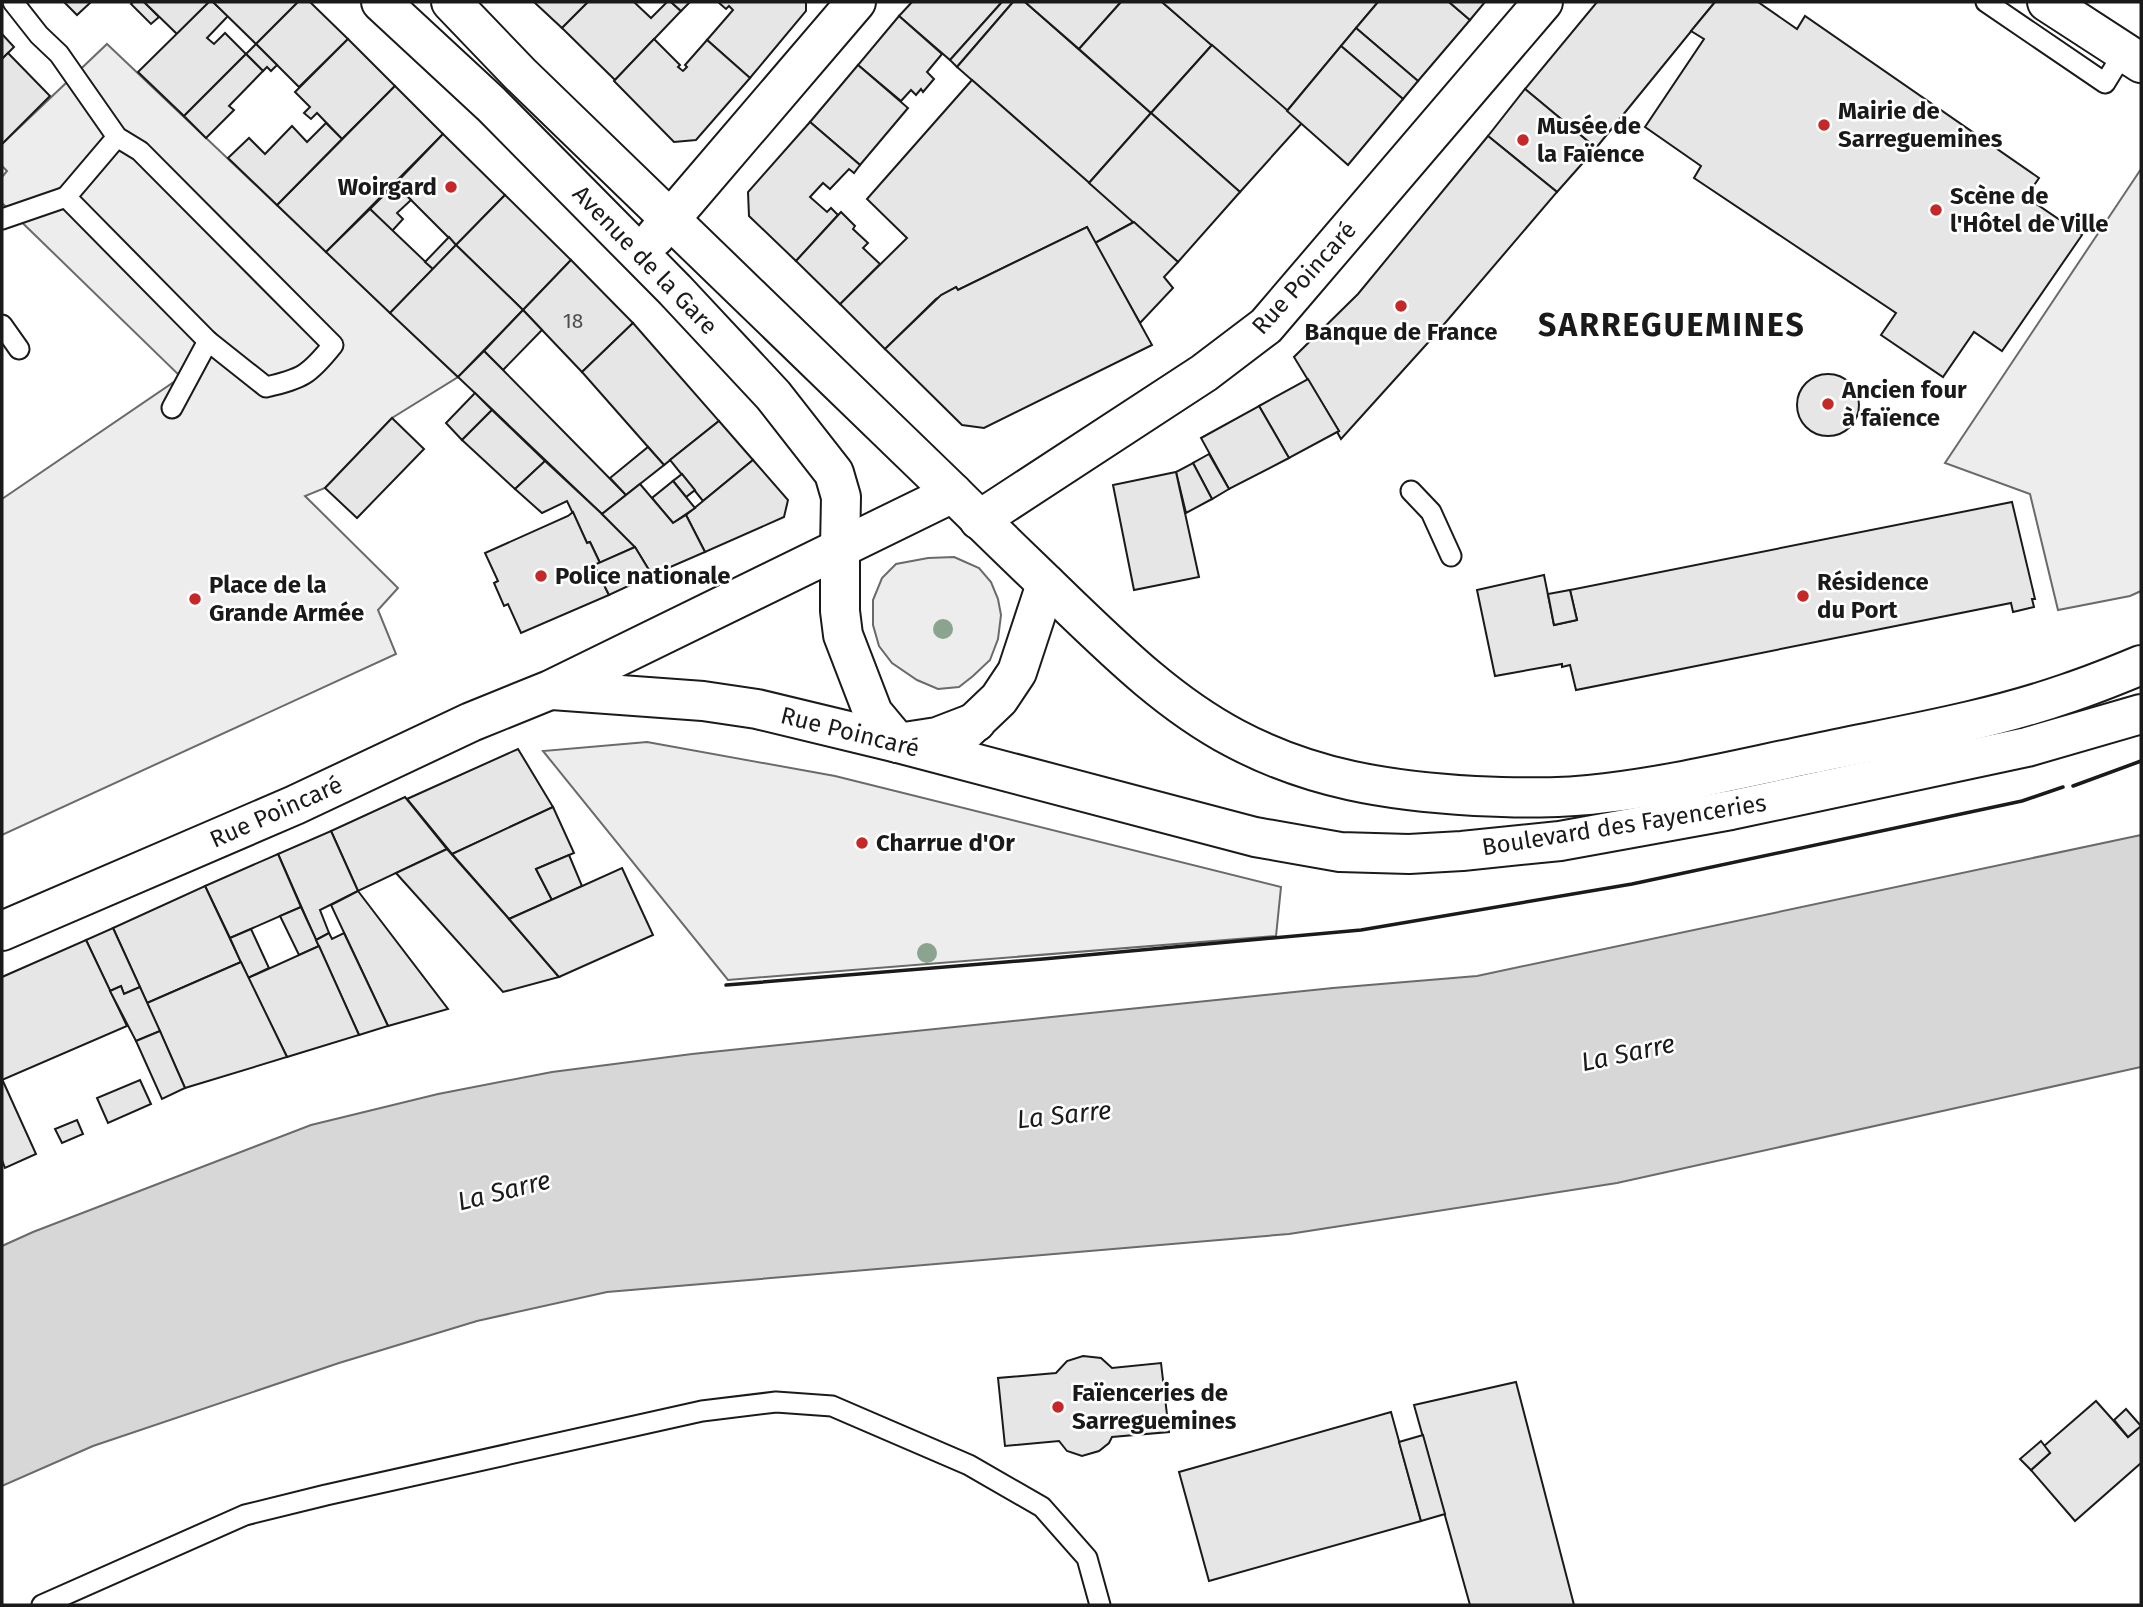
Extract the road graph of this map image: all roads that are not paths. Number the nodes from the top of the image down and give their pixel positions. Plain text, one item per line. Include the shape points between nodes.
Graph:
1 (13, 2) edge
2 (451, 2) edge
3 (856, 2) edge
4 (1543, 2) edge
5 (1986, 2) edge
6 (2047, 2) edge
7 (385, 3) edge
8 (2133, 58) edge
9 (117, 137) junction
10 (66, 197) junction
11 (2, 219) edge
12 (671, 219) junction
13 (640, 255) junction
14 (2, 325) edge
15 (208, 341) junction
16 (19, 349) dead end
17 (173, 408) dead end
18 (1411, 491) dead end
19 (953, 493) junction
20 (979, 520) junction
21 (841, 548) junction
22 (1451, 556) dead end
23 (1046, 584) junction
24 (2141, 665) edge
25 (855, 671) junction
26 (550, 690) junction
27 (2141, 714) edge
28 (976, 722) junction
29 (845, 730) junction
30 (898, 743) junction
31 (941, 754) junction
32 (2, 931) edge
33 (42, 1605) edge
34 (1100, 1605) edge

1 - 9 lane via 59,54
2 - 12 main road, Avenue de la Gare
3 - 12 main road
4 - 20 main road, Rue Poincaré via 1266,326 1204,373
5 - 8 lane via 2105,83
6 - 8 main road
7 - 13 main road, Avenue de la Gare
9 - 10 lane
9 - 15 lane via 140,151 333,345 317,365 295,381 266,387
10 - 11 lane
10 - 15 lane
12 - 13 main road
12 - 19 main road, Avenue de la Gare
13 - 21 main road, Avenue de la Gare via 774,395 834,473 841,497
14 - 16 lane
15 - 17 lane
18 - 22 lane via 1431,512
19 - 20 main road
19 - 21 main road
20 - 23 main road
21 - 25 main road via 840,611
21 - 26 main road, Rue Poincaré
23 - 24 main road, Boulevard des Fayenceries via 1151,681 1235,738 1311,771 1370,786 1431,794 1547,798 1689,779 1968,721 2066,694
23 - 28 main road via 1017,672
25 - 29 main road
25 - 30 main road via 873,713
26 - 29 main road, Rue Poincaré via 703,701
26 - 32 main road, Rue Poincaré
27 - 31 main road, Boulevard des Fayenceries via 2027,747 1731,810 1560,841 1409,854 1340,852 1255,837
28 - 30 main road via 937,737
28 - 31 main road
29 - 30 main road, Rue Poincaré
30 - 31 main road, Rue Poincaré
33 - 34 lane via 246,1515 702,1411 776,1402 832,1406 969,1465 1042,1507 1087,1558

